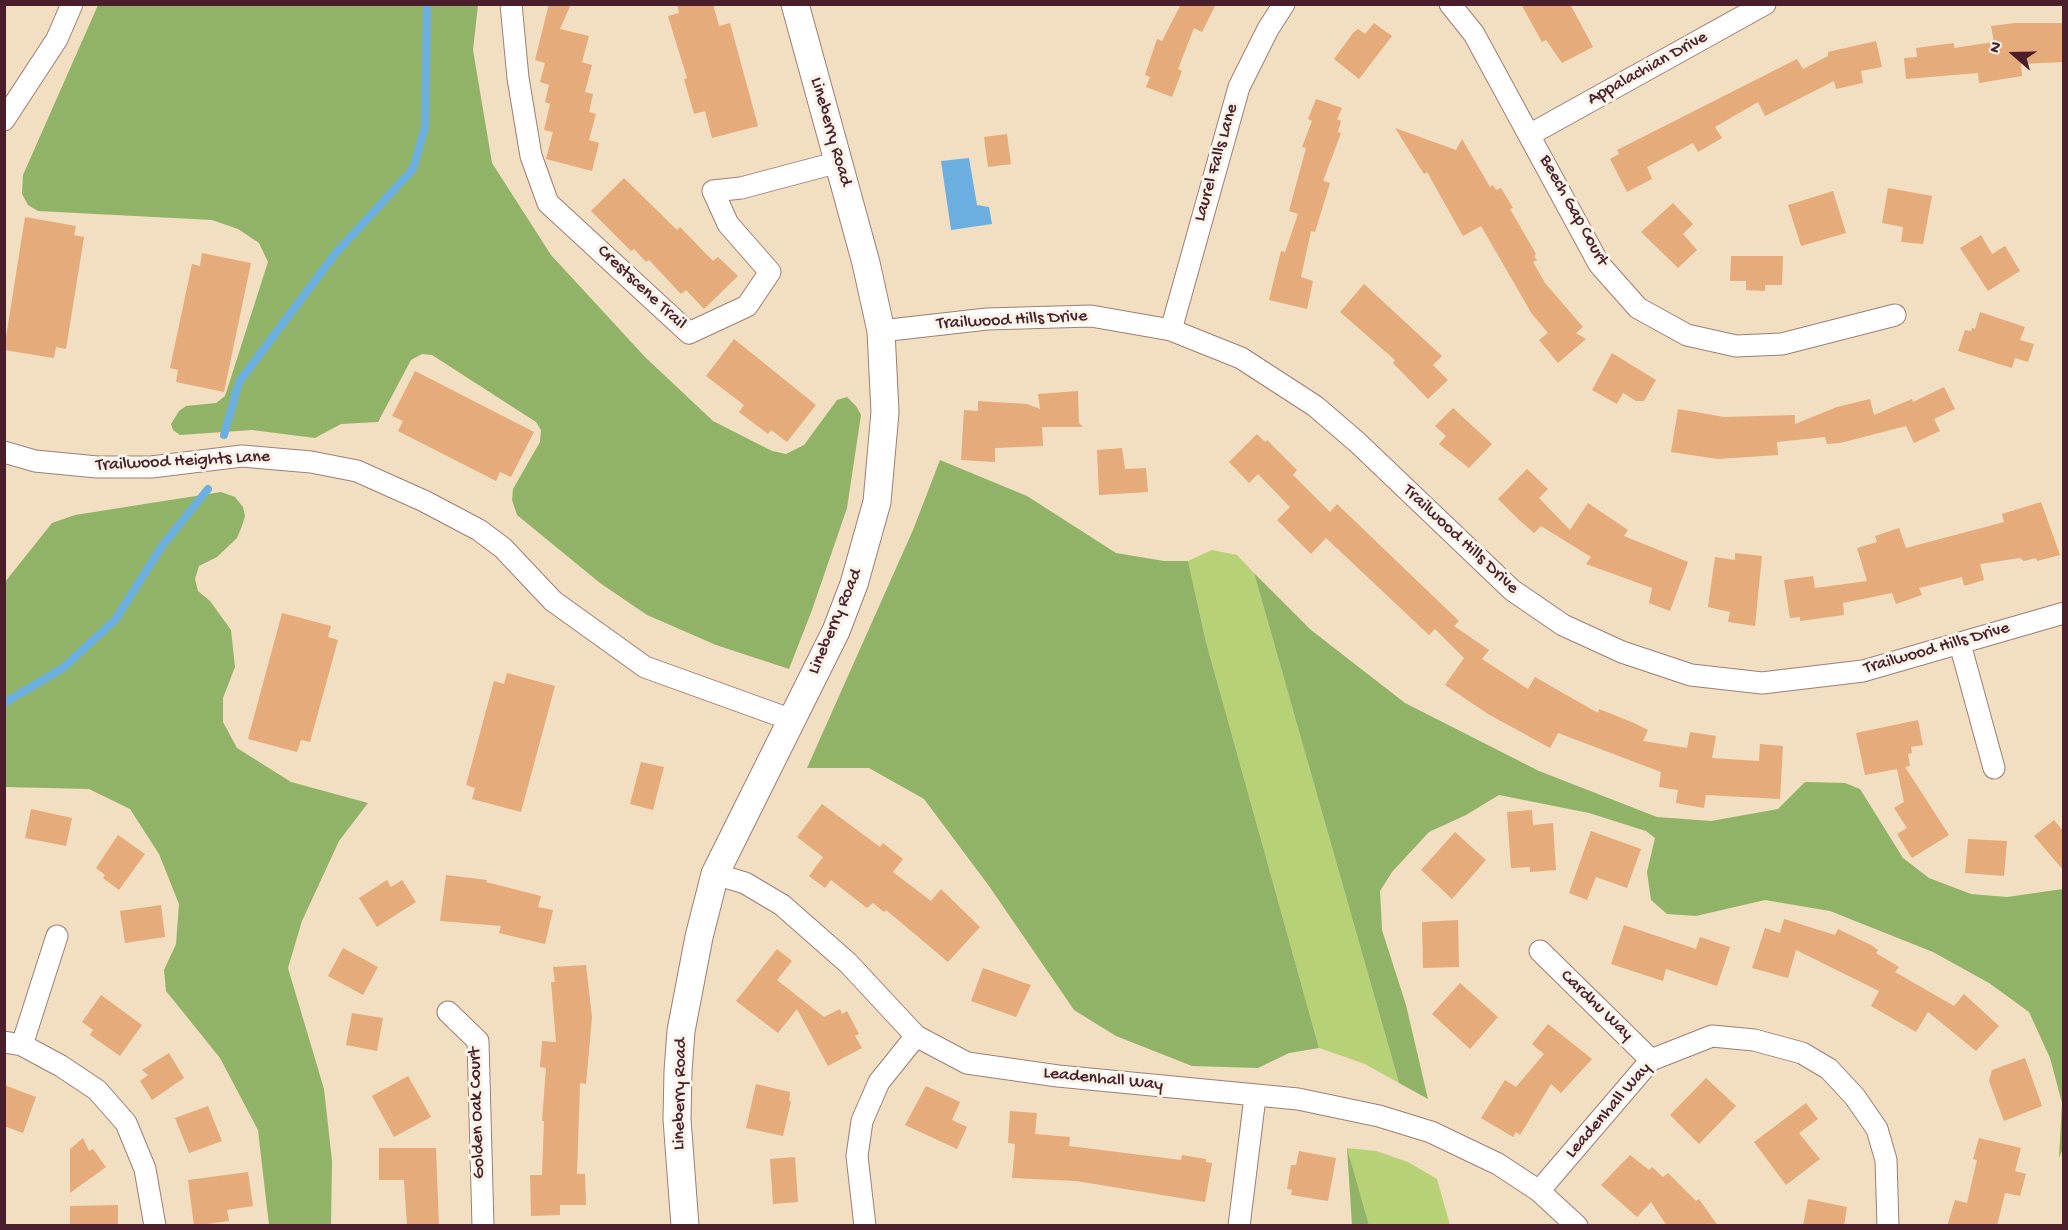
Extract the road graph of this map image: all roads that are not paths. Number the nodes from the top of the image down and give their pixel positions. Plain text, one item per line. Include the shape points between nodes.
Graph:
1 (72, 4) edge
2 (511, 4) edge
3 (795, 4) edge
4 (1284, 4) edge
5 (1450, 4) edge
6 (1765, 4) edge
7 (4, 120) edge
8 (1531, 134) junction
9 (839, 162) junction
10 (1895, 315) dead end
11 (1172, 330) junction
12 (881, 331) junction
13 (4, 452) edge
14 (2064, 614) edge
15 (1960, 644) junction
16 (792, 720) junction
17 (1994, 768) dead end
18 (715, 874) junction
19 (57, 936) dead end
20 (1540, 951) dead end
21 (448, 1012) dead end
22 (916, 1036) junction
23 (13, 1043) edge
24 (1651, 1060) junction
25 (1255, 1096) junction
26 (1539, 1191) junction
27 (155, 1226) edge
28 (483, 1226) edge
29 (685, 1226) edge
30 (865, 1226) edge
31 (1239, 1226) edge
32 (1577, 1226) edge
33 (1888, 1226) edge

1 - 7 street via 57,39
2 - 9 street, Crestscene Trail via 531,156 548,203 689,333 747,306 770,272 729,224 713,190 741,188
3 - 9 street, Lineberry Road
4 - 11 street, Laurel Falls Lane via 1239,87
5 - 8 street, Beech Gap Court via 1474,34
6 - 8 street, Appalachian Drive
8 - 10 street, Beech Gap Court via 1599,264 1638,308 1687,334 1736,346 1782,344
9 - 12 street, Lineberry Road
11 - 12 street, Trailwood Hills Drive via 1091,316 987,319
11 - 15 street, Trailwood Hills Drive via 1241,358 1315,406 1512,590 1563,625 1622,652 1691,675 1762,683 1863,671
12 - 16 street, Lineberry Road via 885,412 877,502 867,544 836,631
13 - 16 street, Trailwood Heights Lane via 35,461 81,466 151,466 242,456 357,471 479,530 503,548 553,601 645,667
14 - 15 street, Trailwood Hills Drive
15 - 17 street
16 - 18 street, Lineberry Road
18 - 22 street, Leadenhall Way via 746,884 782,905 848,963
18 - 29 street, Lineberry Road via 681,1031 677,1119
19 - 23 street
20 - 24 street, Cardhu Way
21 - 28 street, Golden Oak Court via 478,1041
22 - 25 street, Leadenhall Way via 968,1063
22 - 30 street via 879,1082 862,1121 857,1156
23 - 27 street via 62,1066 97,1090 126,1123 145,1169
24 - 26 street, Leadenhall Way
24 - 33 street, Leadenhall Way via 1712,1036 1754,1040 1803,1053 1829,1069 1877,1129 1886,1160
25 - 26 street, Leadenhall Way via 1298,1099 1379,1116 1431,1132 1498,1164
25 - 31 street
26 - 32 street, Leadenhall Way

